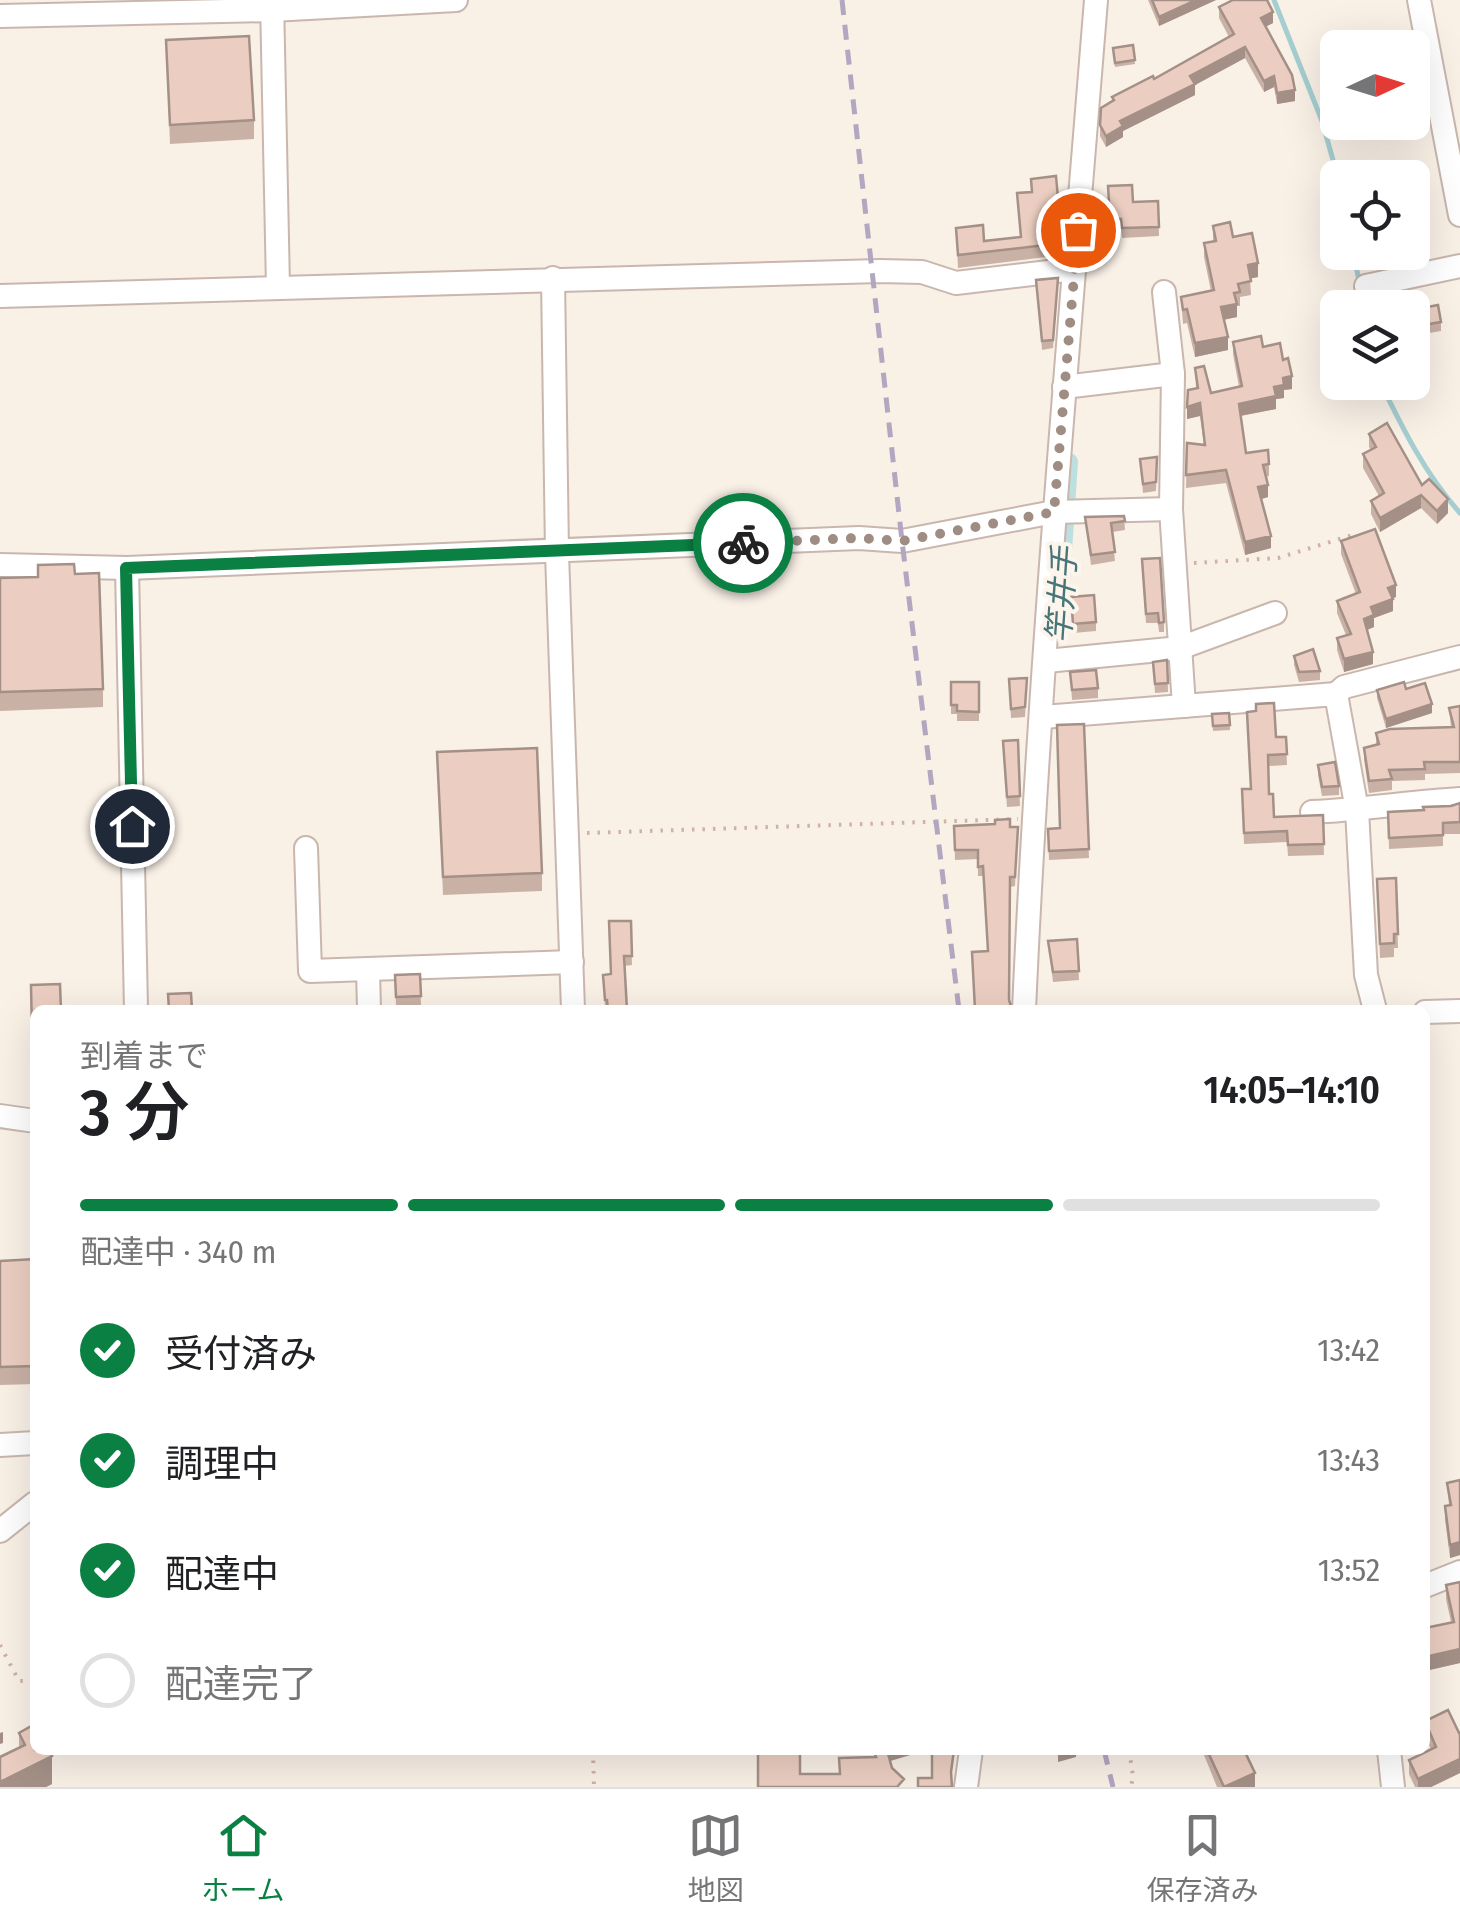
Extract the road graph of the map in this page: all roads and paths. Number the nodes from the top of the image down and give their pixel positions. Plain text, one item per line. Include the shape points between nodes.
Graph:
1 (456, 0) edge
2 (1096, 0) edge
3 (1419, 0) edge
4 (272, 5) edge
5 (0, 16) edge
6 (1460, 214) edge
7 (1460, 266) edge
8 (1074, 269) junction
9 (553, 278) junction
10 (1366, 286) dead end
11 (278, 287) junction
12 (1164, 292) dead end
13 (0, 296) edge
14 (1174, 374) junction
15 (1064, 388) junction
16 (1171, 509) junction
17 (1054, 512) junction
18 (1356, 534) edge
19 (557, 553) junction
20 (1174, 564) junction
21 (0, 565) edge
22 (126, 568) junction
23 (1275, 613) dead end
24 (1180, 648) junction
25 (1460, 657) edge
26 (1046, 661) junction
27 (1336, 694) junction
28 (1184, 706) junction
29 (1043, 717) junction
30 (1460, 800) edge
31 (1357, 810) junction
32 (1312, 812) edge
33 (1033, 818) junction
34 (568, 834) junction
35 (306, 848) dead end
36 (572, 962) junction
37 (368, 970) junction
38 (136, 1005) edge
39 (369, 1005) edge
40 (573, 1005) edge
41 (1024, 1005) edge
42 (1374, 1005) edge
43 (1460, 1011) edge
44 (1430, 1012) edge
45 (0, 1116) edge
46 (30, 1120) edge
47 (30, 1443) edge
48 (0, 1445) edge
49 (30, 1508) edge
50 (0, 1532) edge
51 (1460, 1572) edge
52 (1430, 1584) edge
53 (0, 1645) edge
54 (30, 1681) edge
55 (593, 1755) edge
56 (971, 1755) edge
57 (1129, 1755) edge
58 (1390, 1755) edge
59 (594, 1787) edge
60 (966, 1787) edge
61 (1131, 1787) edge
62 (1393, 1787) edge

1 - 4 street
2 - 8 street
3 - 6 street
4 - 5 street
4 - 11 street
7 - 10 street
8 - 9 street via 956,283 922,272 880,270
8 - 15 street
9 - 11 street
9 - 19 street
11 - 13 street
12 - 14 street
14 - 15 street
14 - 16 street
15 - 17 street
16 - 17 street
16 - 20 street
17 - 19 street via 902,541
17 - 26 street
18 - 20 path via 1278,558
19 - 22 street
19 - 34 street
20 - 24 street
21 - 22 street
22 - 38 street
23 - 24 street
24 - 26 street
24 - 28 street
25 - 27 street
26 - 29 street
27 - 28 street
27 - 31 street
28 - 29 street
29 - 33 street
30 - 31 street
31 - 32 street
31 - 42 street via 1366,975
33 - 34 path
33 - 41 street
34 - 36 street
35 - 37 street via 310,970
36 - 37 street
36 - 40 street
37 - 39 street
43 - 44 street
45 - 46 street
47 - 48 street
49 - 50 street
51 - 52 street
53 - 54 path via 18,1681
55 - 59 path
56 - 60 street
57 - 61 path
58 - 62 street

